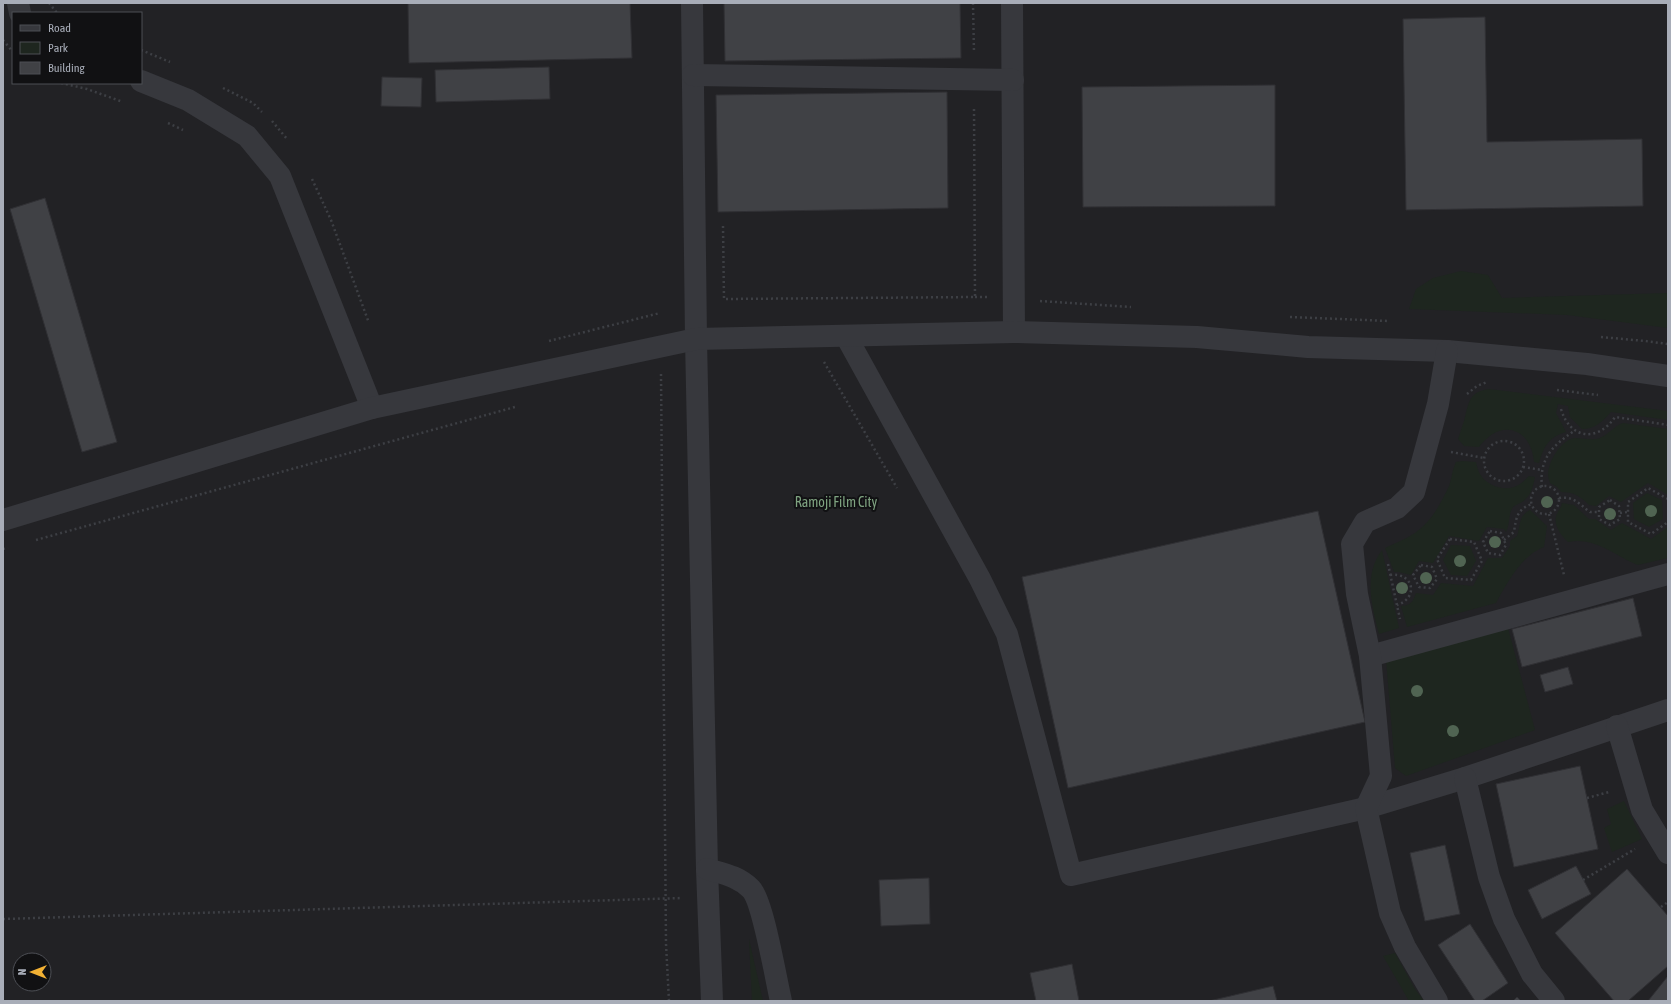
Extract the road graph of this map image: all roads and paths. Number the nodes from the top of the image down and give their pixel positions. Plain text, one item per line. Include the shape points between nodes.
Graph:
1 (49, 3) edge
2 (692, 3) edge
3 (974, 3) edge
4 (1012, 3) edge
5 (56, 12) edge
6 (3, 40) edge
7 (142, 50) edge
8 (12, 51) edge
9 (173, 64) dead end
10 (693, 75) junction
11 (974, 79) junction
12 (1012, 80) junction
13 (142, 81) edge
14 (65, 84) edge
15 (221, 87) dead end
16 (124, 102) dead end
17 (264, 114) dead end
18 (270, 120) dead end
19 (167, 122) dead end
20 (188, 133) dead end
21 (290, 143) dead end
22 (311, 178) dead end
23 (723, 226) dead end
24 (975, 297) junction
25 (1014, 299) junction
26 (1136, 307) dead end
27 (660, 312) dead end
28 (1285, 316) dead end
29 (1394, 321) dead end
30 (372, 330) dead end
31 (1014, 332) junction
32 (846, 336) junction
33 (1598, 337) dead end
34 (696, 339) junction
35 (545, 342) dead end
36 (1668, 344) edge
37 (1447, 351) junction
38 (823, 361) dead end
39 (661, 366) dead end
40 (1668, 376) edge
41 (1494, 383) dead end
42 (1549, 389) dead end
43 (1605, 395) dead end
44 (1466, 398) dead end
45 (516, 406) dead end
46 (372, 408) junction
47 (1561, 409) dead end
48 (1668, 425) edge
49 (1574, 431) junction
50 (1448, 458) dead end
51 (1484, 458) junction
52 (1523, 467) junction
53 (1542, 470) junction
54 (1542, 487) junction
55 (899, 491) dead end
56 (1559, 498) junction
57 (1668, 499) edge
58 (1532, 504) junction
59 (1599, 512) junction
60 (1628, 512) junction
61 (1620, 513) junction
62 (1549, 514) junction
63 (3, 520) edge
64 (1668, 522) edge
65 (34, 540) dead end
66 (1504, 540) junction
67 (11, 547) dead end
68 (1485, 547) junction
69 (3, 549) edge
70 (1478, 551) junction
71 (1388, 564) dead end
72 (1441, 569) junction
73 (1435, 573) junction
74 (1668, 574) edge
75 (1390, 575) junction
76 (1416, 580) junction
77 (1410, 584) junction
78 (1572, 601) junction
79 (1397, 605) junction
80 (1400, 619) dead end
81 (1370, 656) junction
82 (1668, 710) edge
83 (1616, 726) junction
84 (1465, 778) junction
85 (1366, 808) junction
86 (1663, 844) edge
87 (707, 868) junction
88 (1583, 880) dead end
89 (708, 897) junction
90 (666, 898) junction
91 (1668, 902) edge
92 (1661, 908) dead end
93 (3, 919) edge
94 (669, 1001) edge
95 (712, 1001) edge
96 (781, 1001) edge
97 (1437, 1001) edge
98 (1554, 1001) edge

1 - 5 path
2 - 10 lane
3 - 11 path
4 - 12 lane
6 - 8 path
7 - 9 path
10 - 11 lane
10 - 34 lane
11 - 12 lane
11 - 24 path
12 - 25 lane
13 - 46 lane via 188,100 247,136 280,176
14 - 16 path
15 - 17 path via 253,103
18 - 21 path
19 - 20 path
22 - 30 path via 331,220
23 - 24 path via 724,299
24 - 25 path
25 - 26 path
25 - 31 lane
27 - 35 path
28 - 29 path
31 - 32 lane
31 - 37 lane via 1197,337 1308,347
32 - 34 lane
32 - 85 lane via 980,579 1007,634 1071,875
33 - 36 path
34 - 46 lane
34 - 87 lane
37 - 40 lane via 1587,364
37 - 81 lane via 1438,404 1414,492 1397,508 1365,522 1352,544 1357,594
38 - 55 path
39 - 90 path
41 - 44 path via 1486,382 1477,386
42 - 43 path
45 - 65 path
46 - 63 lane
47 - 49 path via 1565,420
48 - 49 path via 1615,417 1599,432 1585,434
49 - 53 path via 1550,451
50 - 51 path via 1450,451
51 - 52 path via 1484,465 1491,476 1503,481 1516,477
51 - 52 path via 1495,442 1509,441 1523,453
52 - 53 path
53 - 54 path
54 - 56 path via 1551,488
54 - 58 path via 1534,492
56 - 59 path via 1573,498 1590,512
56 - 62 path via 1556,510
57 - 60 path via 1648,488 1628,502
58 - 62 path via 1540,513
58 - 66 path via 1517,513 1514,532
59 - 61 path via 1599,507 1610,500 1620,506
59 - 61 path via 1599,520 1610,525 1620,518
60 - 61 path
60 - 64 path via 1628,522 1651,534
62 - 78 path
66 - 68 path via 1506,545 1500,555 1488,553
66 - 68 path via 1501,533 1490,531 1483,542
67 - 69 path
68 - 70 path
70 - 72 path via 1482,561 1470,580 1445,578
70 - 72 path via 1474,542 1450,539 1437,559
71 - 75 path
72 - 73 path
73 - 76 path via 1437,579 1430,588 1419,587
73 - 76 path via 1432,567 1421,565 1413,575
74 - 78 lane
75 - 77 path via 1402,575
75 - 79 path
76 - 77 path
77 - 79 path via 1409,597
78 - 81 lane
79 - 80 path
81 - 85 lane via 1381,776
82 - 83 lane
83 - 84 lane
83 - 86 lane via 1642,810
84 - 85 lane
84 - 98 lane via 1489,877 1504,919 1532,974
85 - 97 lane via 1390,913 1405,947
86 - 88 path
87 - 89 lane
87 - 96 lane via 737,878 752,890 762,916
89 - 90 path
89 - 95 lane
90 - 93 path
90 - 94 path
91 - 92 path

